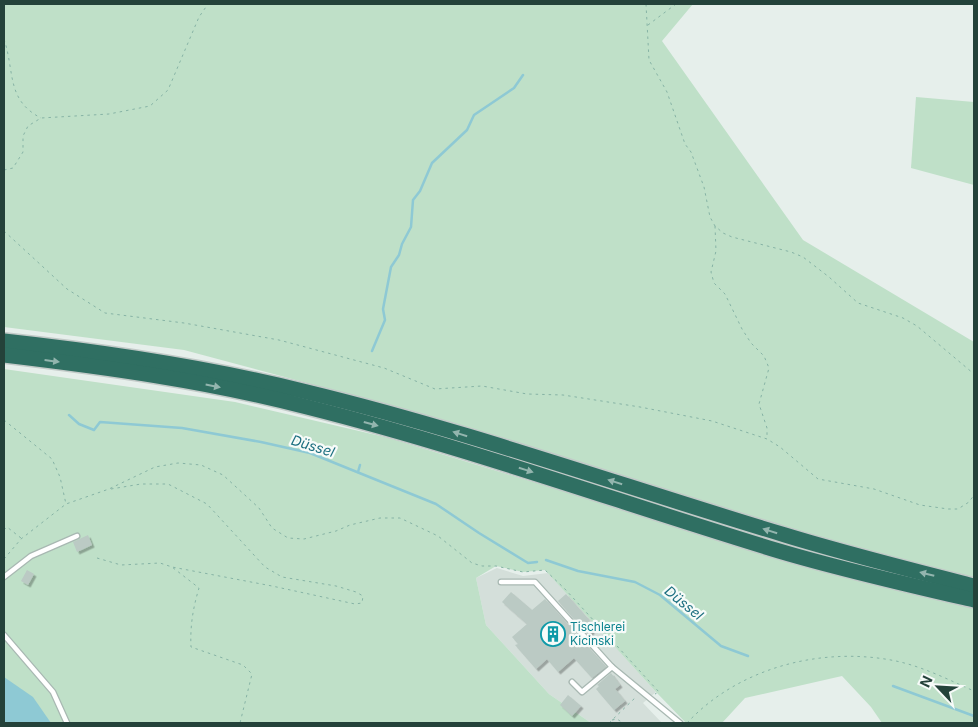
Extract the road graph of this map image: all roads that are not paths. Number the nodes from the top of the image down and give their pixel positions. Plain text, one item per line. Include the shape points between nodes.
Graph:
1 (4, 341) edge
2 (4, 355) edge
3 (78, 536) dead end
4 (4, 577) edge
5 (501, 582) dead end
6 (974, 586) edge
7 (974, 600) edge
8 (4, 635) edge
9 (612, 667) junction
10 (572, 682) dead end
11 (67, 723) edge
12 (680, 723) edge

6 -> 1 highway via 786,536 408,418 305,391 213,372
2 -> 7 highway via 212,386 304,406 391,429 780,551
3 - 4 lane via 31,556
5 - 9 lane via 535,582
8 - 11 lane via 53,692
9 - 10 lane via 582,692
9 - 12 lane

